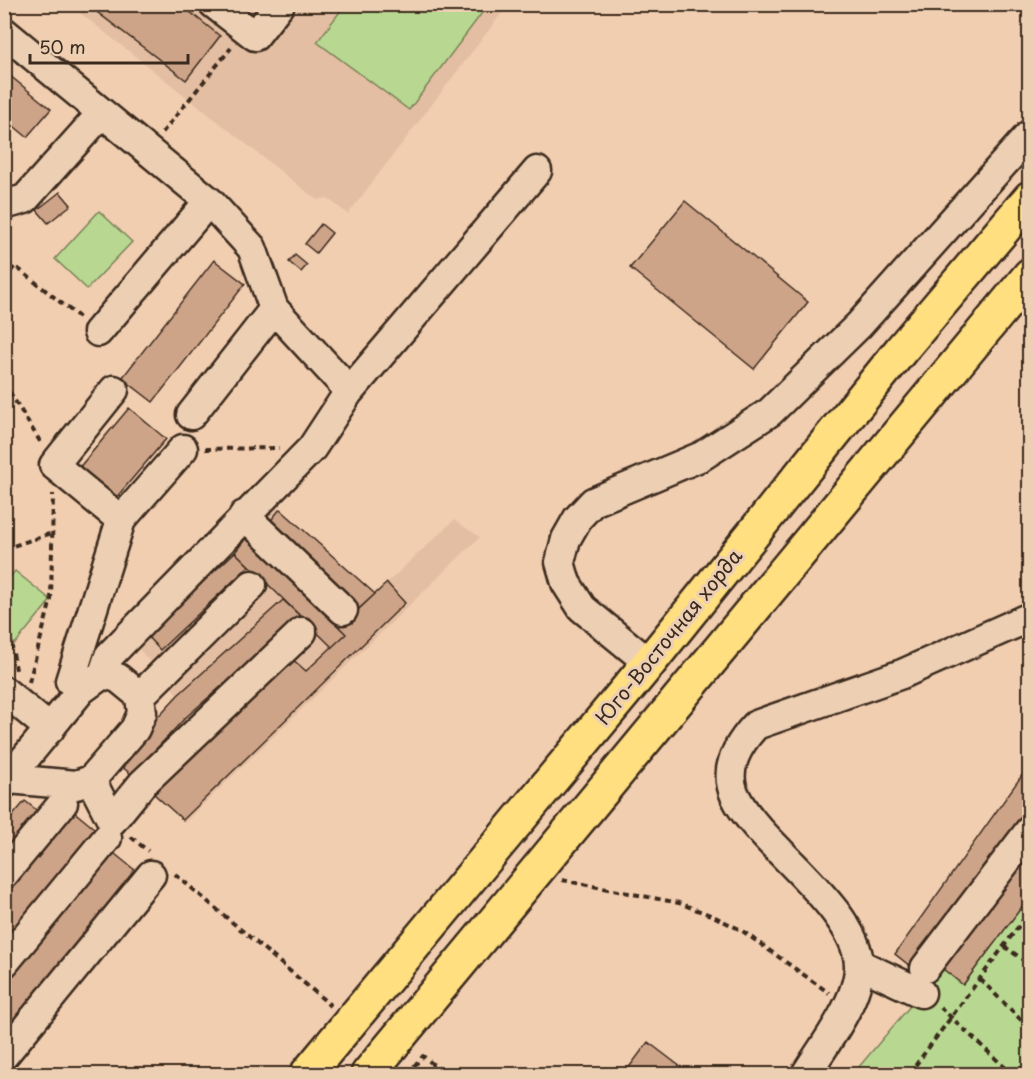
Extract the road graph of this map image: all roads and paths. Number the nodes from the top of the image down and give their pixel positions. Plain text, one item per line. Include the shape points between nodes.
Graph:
1 (214, 4) edge
2 (280, 4) edge
3 (4, 32) edge
4 (237, 41) dead end
5 (101, 114) junction
6 (1029, 135) edge
7 (147, 152) junction
8 (537, 171) dead end
9 (11, 195) edge
10 (1029, 198) edge
11 (209, 201) junction
12 (1029, 275) edge
13 (4, 280) edge
14 (274, 309) junction
15 (98, 332) joint
16 (4, 383) edge
17 (114, 390) dead end
18 (348, 393) junction
19 (191, 415) dead end
20 (312, 448) junction
21 (183, 449) joint
22 (54, 465) junction
23 (244, 515) junction
24 (121, 520) junction
25 (52, 533) junction
26 (4, 549) edge
27 (252, 585) dead end
28 (4, 603) edge
29 (343, 610) dead end
30 (1029, 617) edge
31 (302, 632) dead end
32 (649, 663) junction
33 (92, 682) junction
34 (140, 696) junction
35 (14, 699) edge
36 (50, 729) junction
37 (91, 780) junction
38 (7, 781) edge
39 (63, 803) dead end
40 (110, 829) junction
41 (1029, 830) edge
42 (158, 867) junction
43 (4, 874) edge
44 (555, 878) dead end
45 (1029, 911) edge
46 (1004, 946) junction
47 (4, 963) edge
48 (859, 964) junction
49 (1029, 965) edge
50 (980, 979) junction
51 (923, 981) junction
52 (837, 999) dead end
53 (324, 1010) dead end
54 (952, 1016) junction
55 (1029, 1029) edge
56 (414, 1048) dead end
57 (4, 1055) edge
58 (423, 1056) junction
59 (432, 1064) junction
60 (910, 1073) edge
61 (307, 1074) edge
62 (368, 1074) edge
63 (407, 1074) edge
64 (424, 1074) edge
65 (445, 1074) edge
66 (806, 1074) edge
67 (916, 1074) edge
68 (1012, 1074) edge

1 - 2 street via 255,36
3 - 5 street
4 - 7 path
5 - 7 street
5 - 9 street
6 - 32 street via 859,326 770,412 702,456 593,502 578,518 566,539 560,562 566,583 582,608
7 - 11 street
8 - 18 street
10 - 32 main road, Юго-Восточная хорда
11 - 14 street via 252,248
11 - 15 street
12 - 62 main road
13 - 15 path via 15,266
14 - 18 street
14 - 19 street
16 - 22 path
17 - 22 street
18 - 20 street
20 - 21 path
20 - 23 street
21 - 24 street
22 - 24 street
22 - 25 path
23 - 29 street
23 - 33 street via 108,656
24 - 33 street via 70,681
25 - 26 path
25 - 35 path via 51,600
27 - 34 street
28 - 35 path
30 - 48 street via 902,674 756,725 742,740 731,782 739,804 835,911 852,936
31 - 40 street via 142,784
32 - 61 main road, Юго-Восточная хорда
33 - 34 street via 118,678
33 - 36 street
34 - 37 street via 142,713 135,729
35 - 36 street
36 - 38 street
37 - 38 street via 76,785
37 - 40 street
39 - 43 street
40 - 42 path
40 - 47 street
41 - 51 street
42 - 53 path via 329,1004
42 - 57 street
44 - 52 path via 679,903 713,916 741,930
45 - 46 path
46 - 49 path
46 - 50 path
48 - 51 street
48 - 66 street via 848,1005
50 - 54 path
50 - 55 path
51 - 54 path
54 - 60 path
54 - 68 path
56 - 58 path
58 - 59 path
58 - 63 path
59 - 64 path
59 - 65 path
60 - 67 path

